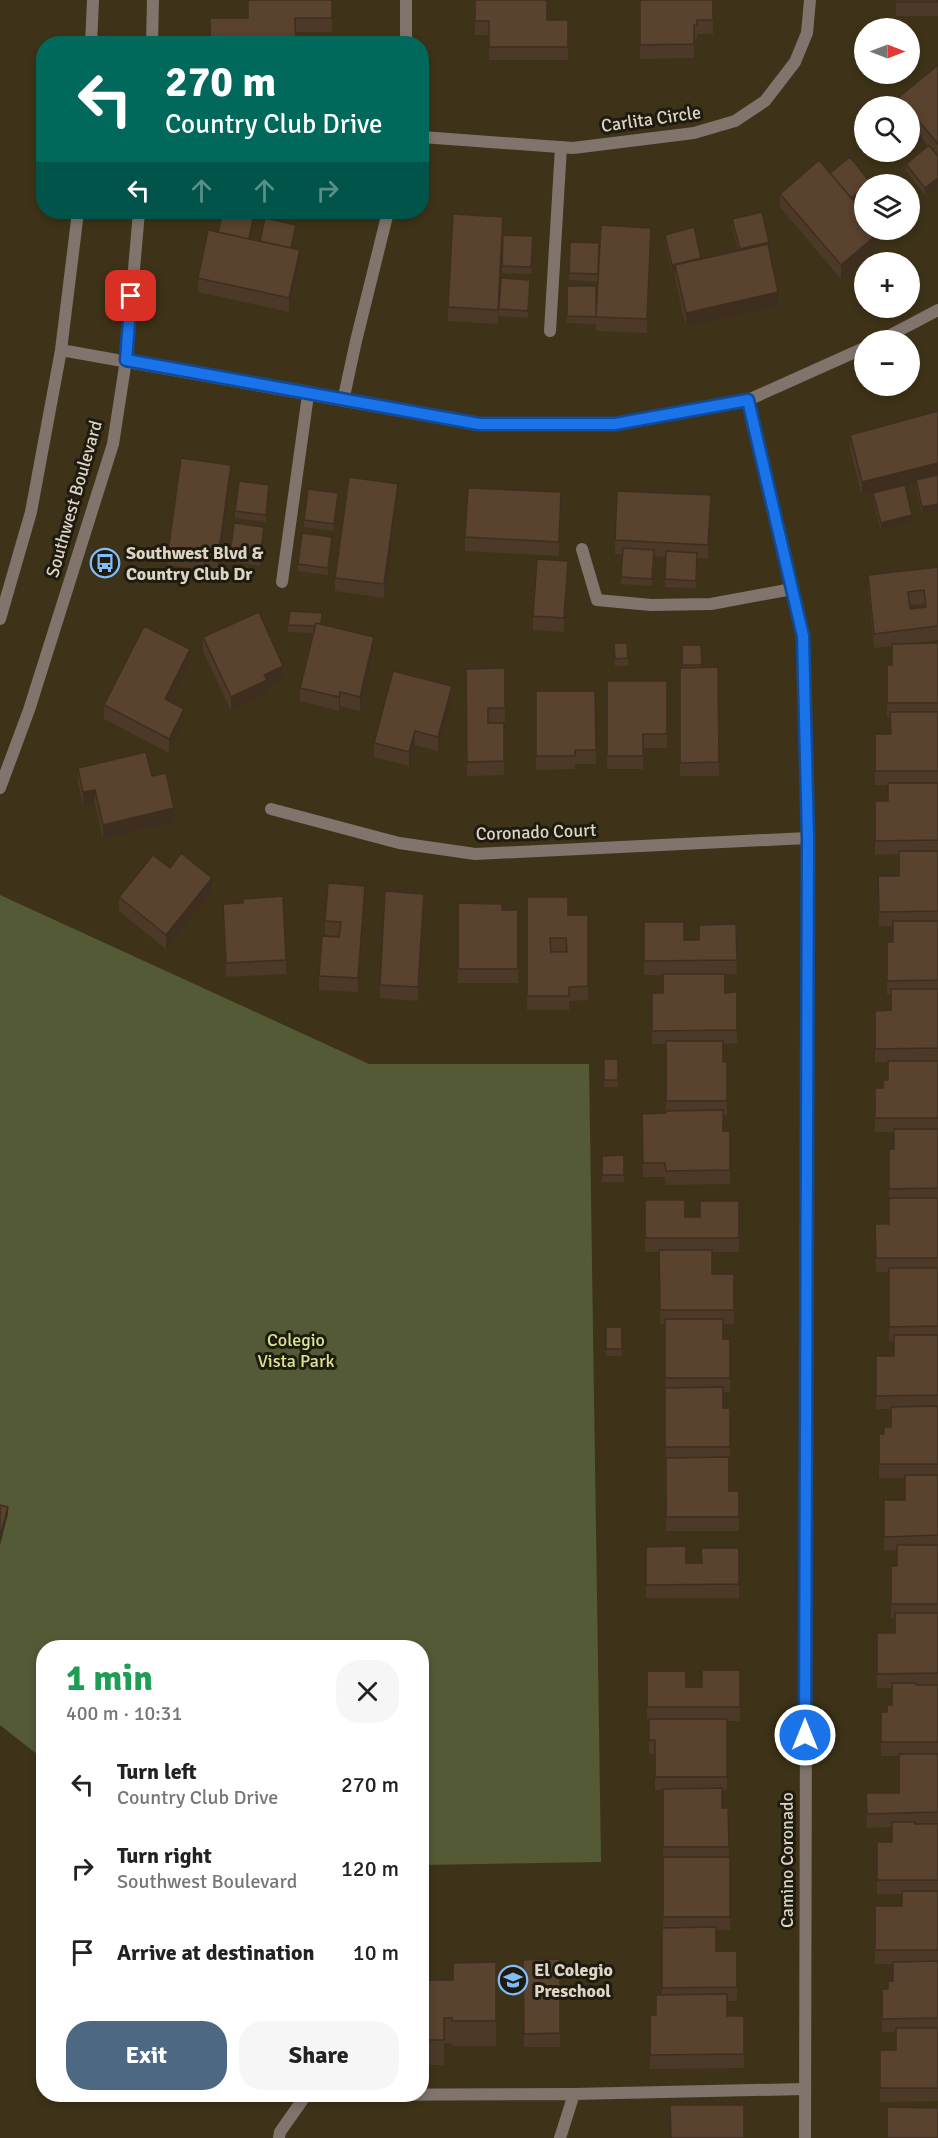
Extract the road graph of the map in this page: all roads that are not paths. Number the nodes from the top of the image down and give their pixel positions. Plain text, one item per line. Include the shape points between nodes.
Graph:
1 (93, 0) edge
2 (153, 0) edge
3 (406, 0) edge
4 (810, 0) edge
5 (91, 36) edge
6 (152, 36) edge
7 (406, 36) edge
8 (429, 138) edge
9 (561, 147) junction
10 (77, 219) edge
11 (138, 219) edge
12 (386, 219) edge
13 (938, 310) edge
14 (900, 330) edge
15 (550, 331) dead end
16 (62, 350) junction
17 (854, 352) edge
18 (126, 360) junction
19 (308, 394) junction
20 (748, 400) junction
21 (343, 401) junction
22 (582, 549) dead end
23 (282, 582) dead end
24 (792, 589) junction
25 (0, 619) edge
26 (0, 788) edge
27 (271, 809) dead end
28 (808, 838) junction
29 (804, 2089) junction
30 (574, 2094) junction
31 (429, 2095) edge
32 (301, 2102) edge
33 (279, 2138) edge
34 (560, 2138) edge
35 (805, 2138) edge

1 - 5 street
2 - 6 street
3 - 7 street
4 - 9 street, Carlita Circle via 807,33 795,62 765,101 735,121 694,133
8 - 9 street, Carlita Circle
9 - 15 street
10 - 16 street, Southwest Boulevard
11 - 18 street, Southwest Boulevard
12 - 21 street
13 - 14 street
16 - 18 street
16 - 25 street, Southwest Boulevard via 31,512
17 - 20 street
18 - 19 street
18 - 26 street, Southwest Boulevard via 113,444 29,710
19 - 21 street
19 - 23 street
20 - 21 street via 615,424 479,424
20 - 24 street, Camino Coronado
22 - 24 street via 597,600 651,605 711,604
24 - 28 street, Camino Coronado via 803,636
27 - 28 street, Coronado Court via 399,843 475,854
28 - 29 street, Camino Coronado
29 - 30 street
29 - 35 street, Camino Coronado
30 - 31 street
30 - 34 street
32 - 33 street via 279,2132

